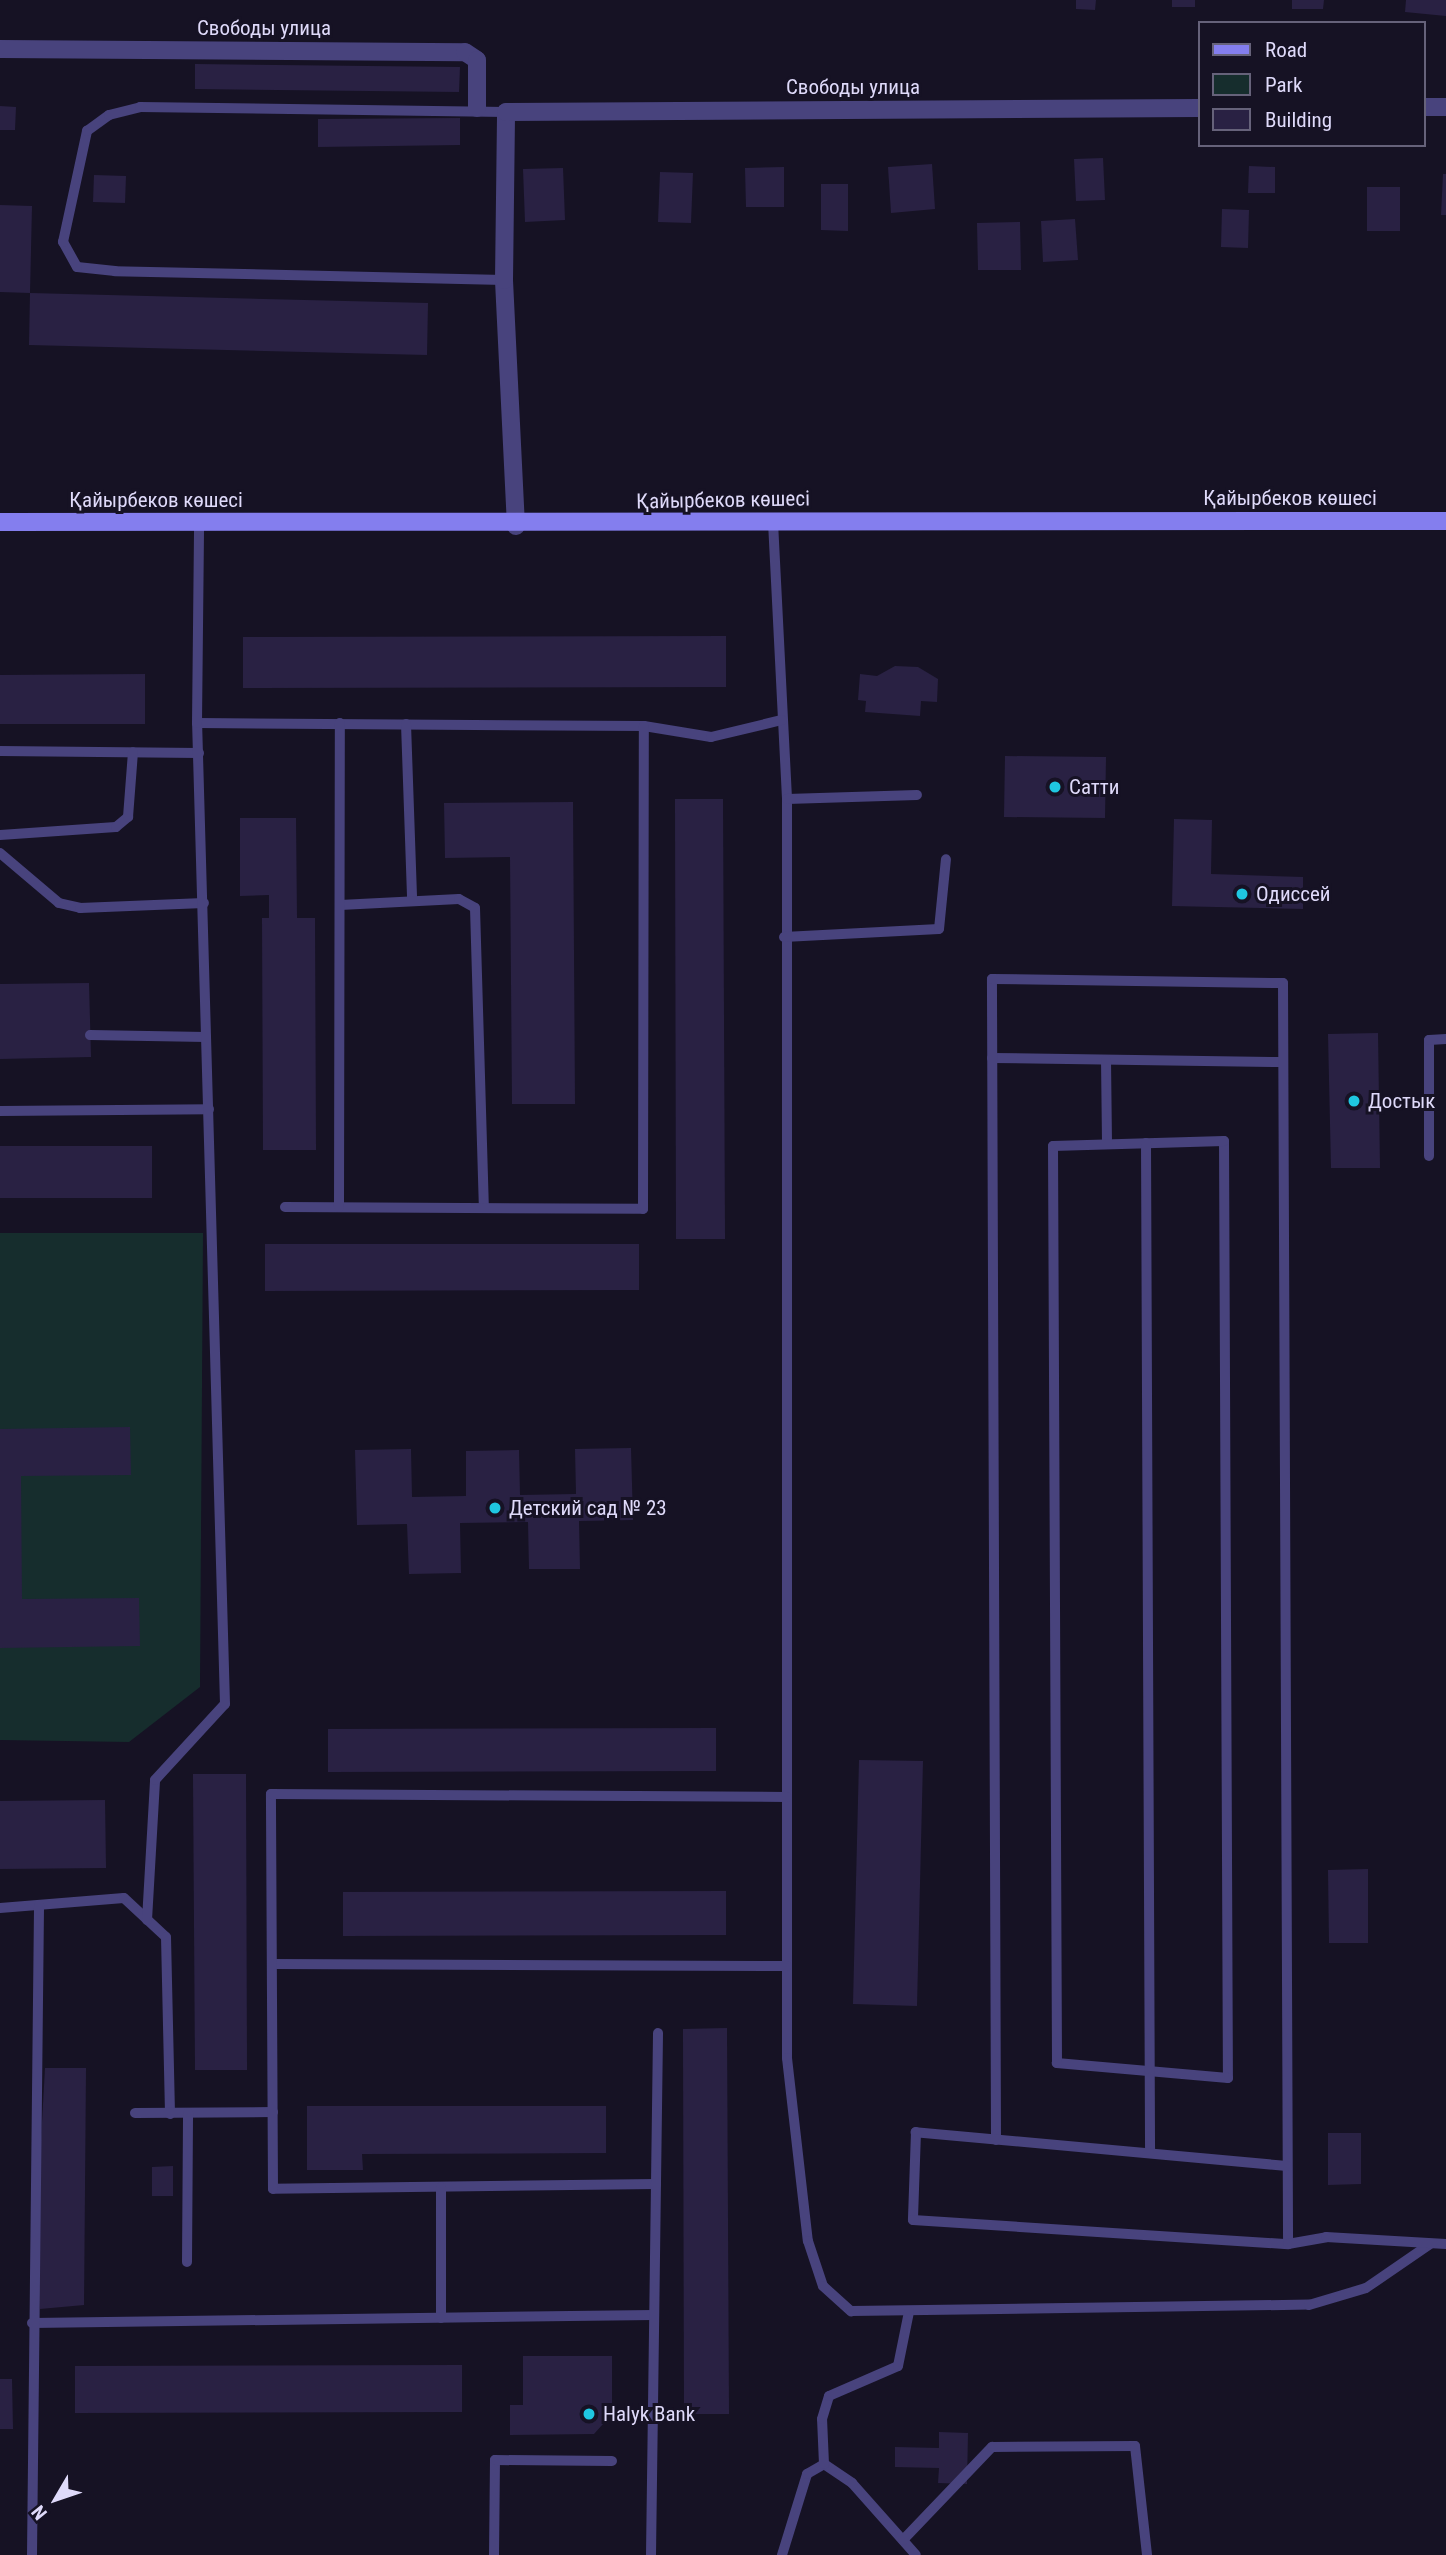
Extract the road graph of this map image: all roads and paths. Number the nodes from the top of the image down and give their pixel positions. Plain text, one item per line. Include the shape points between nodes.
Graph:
1 (0, 49) edge
2 (1425, 107) edge
3 (1446, 107) edge
4 (477, 108) junction
5 (1198, 108) edge
6 (506, 112) junction
7 (504, 280) junction
8 (1446, 521) edge
9 (0, 522) edge
10 (772, 522) junction
11 (199, 523) junction
12 (516, 526) junction
13 (782, 720) junction
14 (197, 723) junction
15 (340, 723) junction
16 (406, 724) junction
17 (644, 726) junction
18 (0, 751) edge
19 (133, 752) junction
20 (198, 753) junction
21 (917, 795) dead end
22 (786, 799) junction
23 (0, 835) edge
24 (0, 853) edge
25 (946, 859) dead end
26 (412, 900) junction
27 (204, 904) junction
28 (340, 905) junction
29 (784, 937) junction
30 (90, 1035) dead end
31 (206, 1037) junction
32 (1446, 1039) edge
33 (992, 1058) junction
34 (1107, 1060) junction
35 (1283, 1062) junction
36 (209, 1109) junction
37 (0, 1111) edge
38 (1146, 1143) junction
39 (1107, 1144) junction
40 (1429, 1156) dead end
41 (285, 1207) dead end
42 (339, 1207) junction
43 (484, 1208) junction
44 (787, 1797) junction
45 (39, 1905) junction
46 (0, 1908) edge
47 (146, 1920) junction
48 (272, 1964) junction
49 (787, 1966) junction
50 (657, 2033) dead end
51 (1149, 2071) junction
52 (273, 2112) junction
53 (135, 2113) dead end
54 (170, 2113) junction
55 (188, 2113) junction
56 (996, 2140) junction
57 (1150, 2153) junction
58 (1287, 2166) junction
59 (656, 2184) junction
60 (441, 2187) junction
61 (1288, 2244) junction
62 (1430, 2244) junction
63 (1446, 2244) edge
64 (187, 2262) dead end
65 (909, 2312) junction
66 (654, 2315) junction
67 (441, 2318) junction
68 (32, 2323) junction
69 (611, 2461) dead end
70 (824, 2464) junction
71 (903, 2540) junction
72 (33, 2555) edge
73 (494, 2555) edge
74 (651, 2555) edge
75 (782, 2555) edge
76 (916, 2555) edge
77 (1147, 2555) edge

1 - 4 street, Свободы улица via 465,52 477,60
2 - 3 street
4 - 6 lane
4 - 7 lane via 140,107 109,115 87,131 63,242 76,267 115,271
5 - 6 street, Свободы улица
6 - 7 street
7 - 12 street
8 - 10 main road, Қайырбеков көшесі
9 - 11 main road, Қайырбеков көшесі
10 - 12 main road, Қайырбеков көшесі
10 - 13 lane
11 - 12 main road, Қайырбеков көшесі
11 - 14 lane
13 - 17 lane via 711,737
13 - 22 lane
14 - 15 lane
14 - 20 lane
15 - 16 lane
15 - 28 lane
16 - 17 lane
16 - 26 lane
17 - 43 lane via 643,1209
18 - 19 lane
19 - 20 lane
19 - 23 lane via 128,817 116,827
20 - 27 lane
21 - 22 lane
22 - 29 lane
24 - 27 lane via 41,893 69,906
25 - 29 lane via 939,929
26 - 28 lane
26 - 43 lane via 459,899 475,908 478,918
27 - 31 lane
28 - 42 lane
29 - 44 lane
30 - 31 lane
31 - 36 lane
32 - 40 lane via 1429,1040
33 - 34 lane
33 - 35 lane via 992,979 1033,979 1283,983
33 - 56 lane
34 - 35 lane
34 - 39 lane
35 - 58 lane
36 - 37 lane
36 - 47 lane via 225,1704 155,1780
38 - 39 lane
38 - 51 lane
38 - 51 lane via 1224,1141 1228,2078
39 - 51 lane via 1054,1146 1057,2063
41 - 42 lane
42 - 43 lane
44 - 48 lane via 271,1794
44 - 49 lane
45 - 46 lane
45 - 47 lane via 124,1898
45 - 68 lane
47 - 54 lane via 166,1937
48 - 49 lane
48 - 52 lane
49 - 65 lane via 787,2058 808,2241 823,2286 851,2311
50 - 59 lane
51 - 57 lane
52 - 55 lane
52 - 60 lane via 273,2189
53 - 54 lane
54 - 55 lane
55 - 64 lane
56 - 57 lane
56 - 61 lane via 916,2132 913,2220
57 - 58 lane
58 - 61 lane
59 - 60 lane
59 - 66 lane
60 - 67 lane
61 - 62 lane via 1326,2237
62 - 63 lane
62 - 65 lane via 1366,2288 1309,2305
65 - 70 lane via 898,2366 829,2396 822,2418
66 - 67 lane
66 - 74 lane
67 - 68 lane
68 - 72 lane
69 - 73 lane via 495,2460
70 - 71 lane via 852,2483
70 - 75 lane via 807,2474
71 - 76 lane
71 - 77 lane via 992,2446 1135,2446

